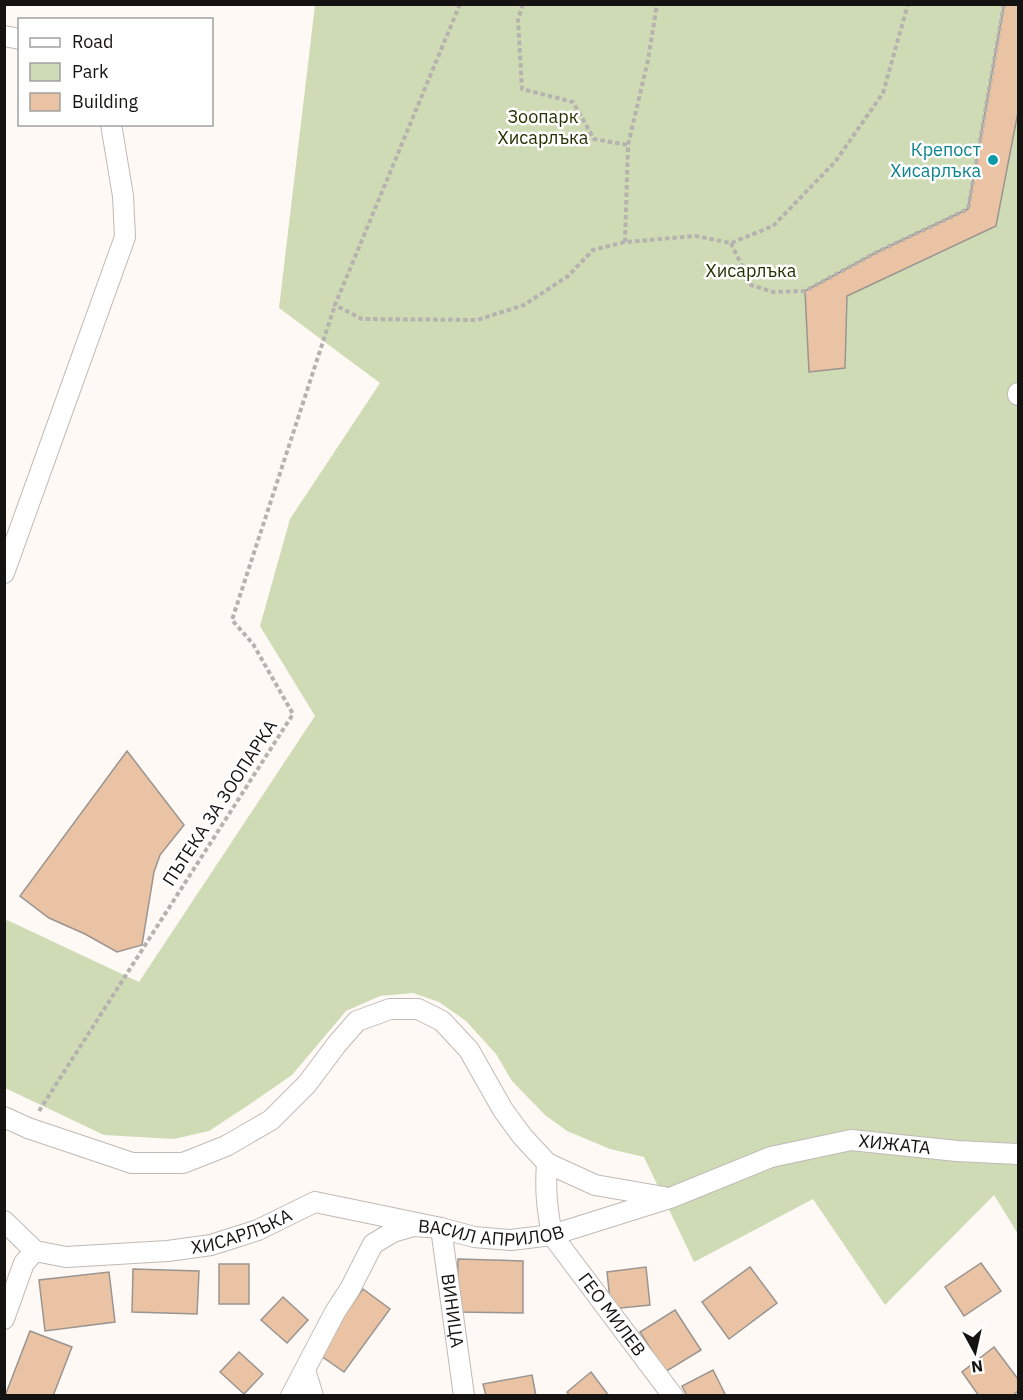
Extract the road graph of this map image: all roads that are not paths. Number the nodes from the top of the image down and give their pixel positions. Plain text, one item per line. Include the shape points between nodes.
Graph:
1 (111, 126) edge
2 (4, 573) edge
3 (4, 1117) edge
4 (1018, 1154) edge
5 (771, 1157) joint
6 (547, 1163) junction
7 (670, 1198) junction
8 (4, 1221) edge
9 (441, 1228) junction
10 (552, 1235) junction
11 (35, 1251) junction
12 (4, 1319) edge
13 (305, 1370) junction
14 (291, 1395) edge
15 (312, 1395) edge
16 (464, 1395) edge
17 (673, 1395) edge

1 - 2 street via 123,196 125,237
3 - 6 street via 132,1163 183,1163 226,1146 271,1120 307,1084 357,1021 390,1009 418,1009 442,1021 468,1050 503,1110
4 - 5 street, ХИЖАТА via 851,1140
5 - 7 street, ВАСИЛ АПРИЛОВ
6 - 7 street via 595,1185
6 - 10 street via 545,1190
7 - 10 street, ВАСИЛ АПРИЛОВ
8 - 11 street
9 - 10 street, ВАСИЛ АПРИЛОВ via 474,1237 511,1240
9 - 11 street, ХИСАРЛЪКА via 315,1202 258,1230 211,1245 66,1257
9 - 13 street, ВАСИЛ АПРИЛОВ via 414,1226 393,1232 374,1244
9 - 16 street, ВИНИЦА
10 - 17 street, ГЕО МИЛЕВ
11 - 12 street via 24,1263
13 - 14 street, ВАСИЛ АПРИЛОВ
13 - 15 street

